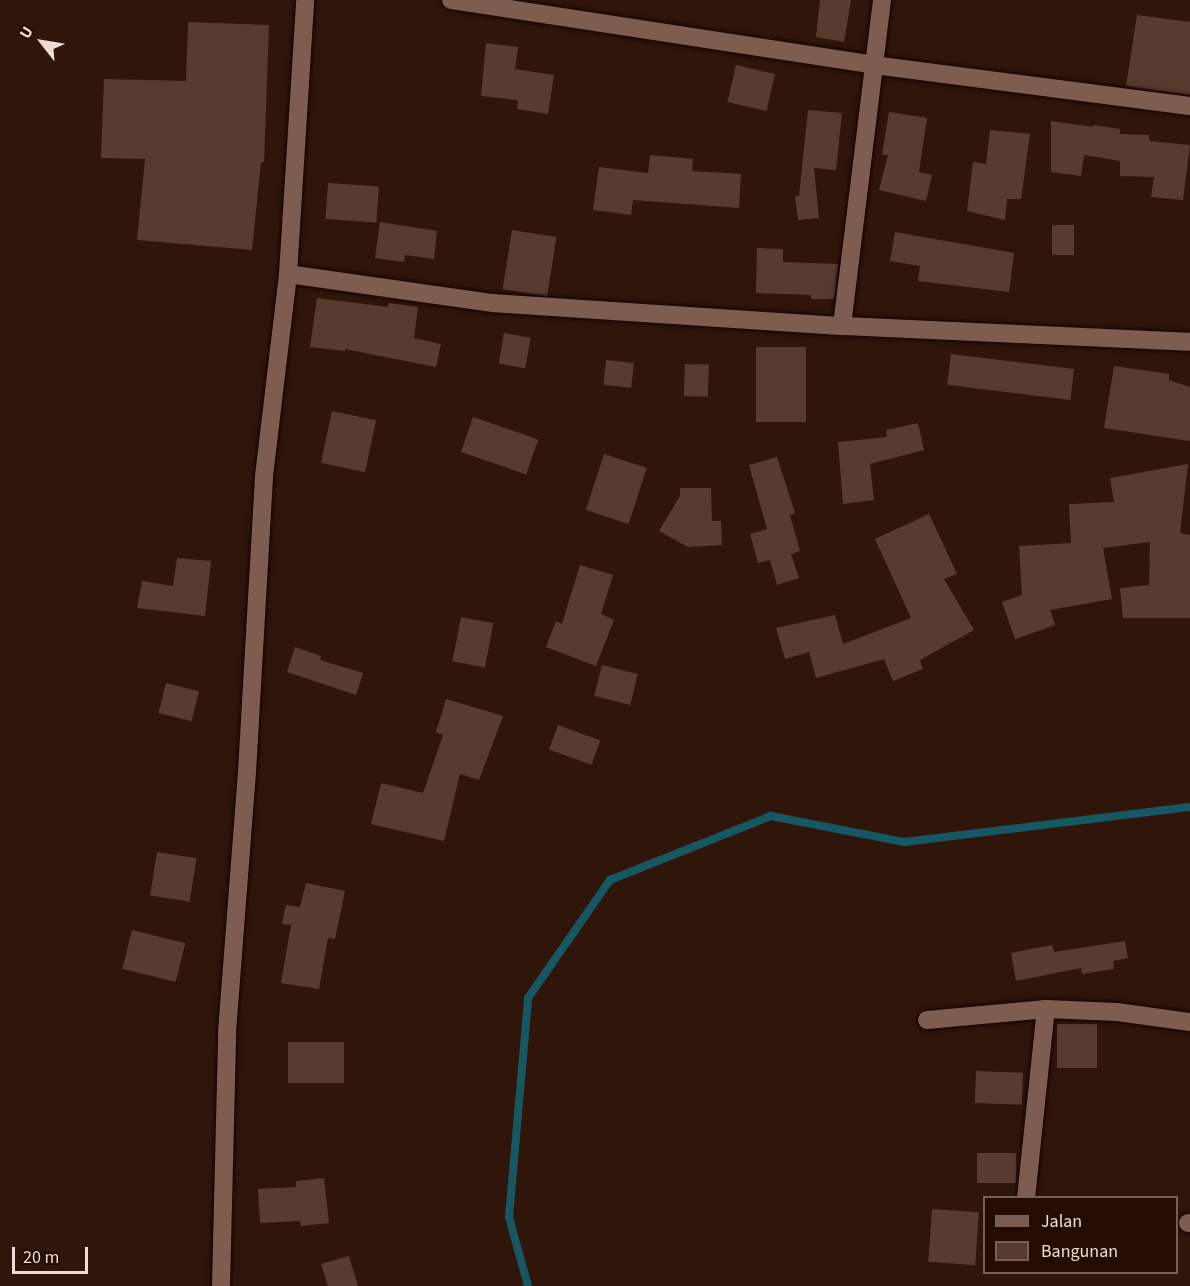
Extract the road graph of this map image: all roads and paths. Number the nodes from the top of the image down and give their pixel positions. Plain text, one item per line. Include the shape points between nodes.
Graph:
1 (304, 0) edge
2 (451, 0) edge
3 (882, 0) edge
4 (874, 65) junction
5 (1190, 106) edge
6 (288, 274) junction
7 (842, 326) junction
8 (1190, 342) edge
9 (1046, 1009) junction
10 (927, 1020) dead end
11 (1190, 1022) edge
12 (1026, 1196) edge
13 (221, 1286) edge

1 - 6 street
2 - 4 street
3 - 4 street
4 - 5 street
4 - 7 street
6 - 7 street via 493,303
6 - 13 street via 264,476 227,1032
7 - 8 street
9 - 10 street
9 - 11 street via 1117,1012
9 - 12 street

